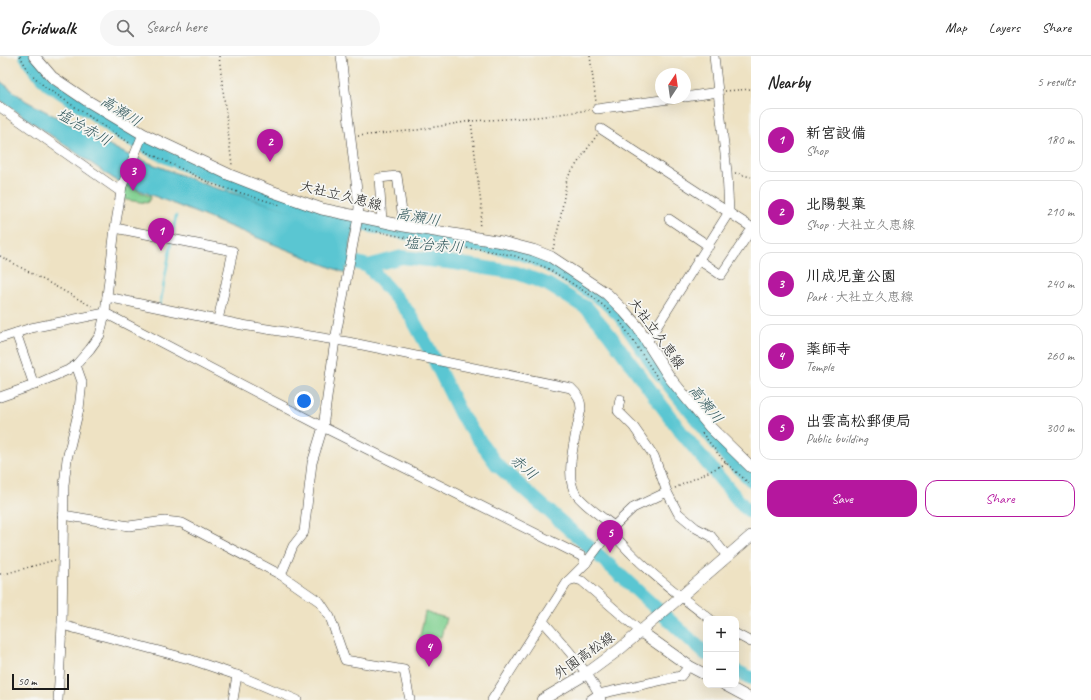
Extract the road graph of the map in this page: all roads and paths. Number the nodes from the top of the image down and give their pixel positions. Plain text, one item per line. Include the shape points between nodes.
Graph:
1 (20, 56) edge
2 (34, 56) edge
3 (219, 56) edge
4 (341, 56) edge
5 (590, 56) edge
6 (714, 56) edge
7 (751, 89) edge
8 (718, 92) junction
9 (691, 96) edge
10 (655, 101) edge
11 (0, 107) edge
12 (597, 109) junction
13 (472, 121) junction
14 (601, 129) joint
15 (142, 134) junction
16 (350, 137) junction
17 (136, 149) junction
18 (727, 172) junction
19 (230, 175) junction
20 (751, 177) edge
21 (121, 189) junction
22 (284, 206) dead end
23 (729, 212) junction
24 (669, 219) dead end
25 (382, 221) junction
26 (357, 222) junction
27 (404, 226) junction
28 (115, 228) junction
29 (750, 230) edge
30 (477, 237) junction
31 (709, 246) junction
32 (0, 256) edge
33 (551, 257) junction
34 (700, 260) junction
35 (107, 297) junction
36 (105, 313) junction
37 (612, 313) dead end
38 (617, 317) dead end
39 (218, 320) junction
40 (16, 333) junction
41 (0, 338) edge
42 (335, 340) junction
43 (647, 342) junction
44 (76, 365) junction
45 (658, 379) dead end
46 (34, 385) junction
47 (0, 397) edge
48 (620, 399) dead end
49 (323, 426) junction
50 (727, 463) dead end
51 (751, 467) edge
52 (667, 492) junction
53 (63, 515) junction
54 (612, 528) junction
55 (751, 536) edge
56 (727, 556) junction
57 (63, 558) junction
58 (586, 563) junction
59 (0, 574) edge
60 (281, 575) junction
61 (568, 580) junction
62 (679, 599) junction
63 (705, 616) edge
64 (543, 621) junction
65 (62, 625) junction
66 (645, 628) junction
67 (739, 636) edge
68 (751, 642) edge
69 (689, 666) junction
70 (703, 673) edge
71 (586, 674) junction
72 (238, 676) junction
73 (731, 688) edge
74 (600, 697) edge
75 (751, 698) edge
76 (58, 700) edge
77 (233, 700) edge
78 (297, 700) edge
79 (410, 700) edge
80 (492, 700) edge
81 (542, 700) edge
82 (590, 700) edge

1 - 17 path via 29,72 45,87
2 - 15 main road, 大社立久恵線 via 52,77
3 - 19 path via 232,166
4 - 16 street
5 - 12 path
6 - 8 street
7 - 8 path
8 - 9 street
8 - 18 street
10 - 12 street
11 - 21 street
12 - 13 path via 538,117
13 - 16 path
13 - 30 path via 482,213
14 - 23 street
14 - 33 path via 567,178
15 - 17 street
15 - 19 main road, 大社立久恵線
16 - 26 street via 359,207
17 - 21 street
17 - 22 path via 212,184
18 - 20 path
18 - 23 street
19 - 26 main road, 大社立久恵線
21 - 28 street
23 - 29 street
23 - 31 street
24 - 31 street
25 - 26 main road, 大社立久恵線
25 - 27 main road, 大社立久恵線
25 - 27 street via 379,178 397,176
26 - 37 path via 451,247 515,256 547,268 592,296
26 - 42 street
27 - 30 main road, 大社立久恵線
28 - 35 street
28 - 39 street via 233,251
29 - 34 street via 721,275
30 - 33 main road, 大社立久恵線 via 533,250
31 - 34 street
32 - 36 path
33 - 43 main road, 大社立久恵線 via 607,294 623,310
34 - 43 street
35 - 36 street
35 - 39 street
36 - 40 street
36 - 44 street via 100,335
36 - 49 street
38 - 45 path
39 - 42 street
40 - 41 street
40 - 46 street
42 - 49 street
42 - 54 street via 571,388 581,402 570,469 571,483 576,494
43 - 51 main road, 大社立久恵線 via 670,378 710,427
44 - 46 street
44 - 53 street via 82,382 78,415 67,459
46 - 47 street
48 - 52 street via 618,411 633,426 654,456
49 - 58 street via 581,556
49 - 60 street via 312,463 304,532 293,546
50 - 52 path
52 - 54 street via 633,508
52 - 56 street via 678,513 696,528 711,536
53 - 57 street
53 - 60 street via 129,526 165,521 182,523
54 - 58 street
54 - 62 street via 625,549
55 - 56 main road
56 - 62 main road
57 - 59 path
57 - 65 street
58 - 61 street
60 - 79 street via 320,602 330,618 345,660 404,670
61 - 64 street
61 - 66 street via 582,581
62 - 63 street
62 - 66 main road
64 - 71 street
64 - 80 street
65 - 72 street via 161,651
65 - 76 street
66 - 69 main road
66 - 71 main road, 外園高松線
67 - 68 street
69 - 70 main road
69 - 74 street via 681,676
71 - 74 street
71 - 81 main road, 外園高松線
72 - 77 street
72 - 78 street
73 - 75 main road
74 - 82 street

